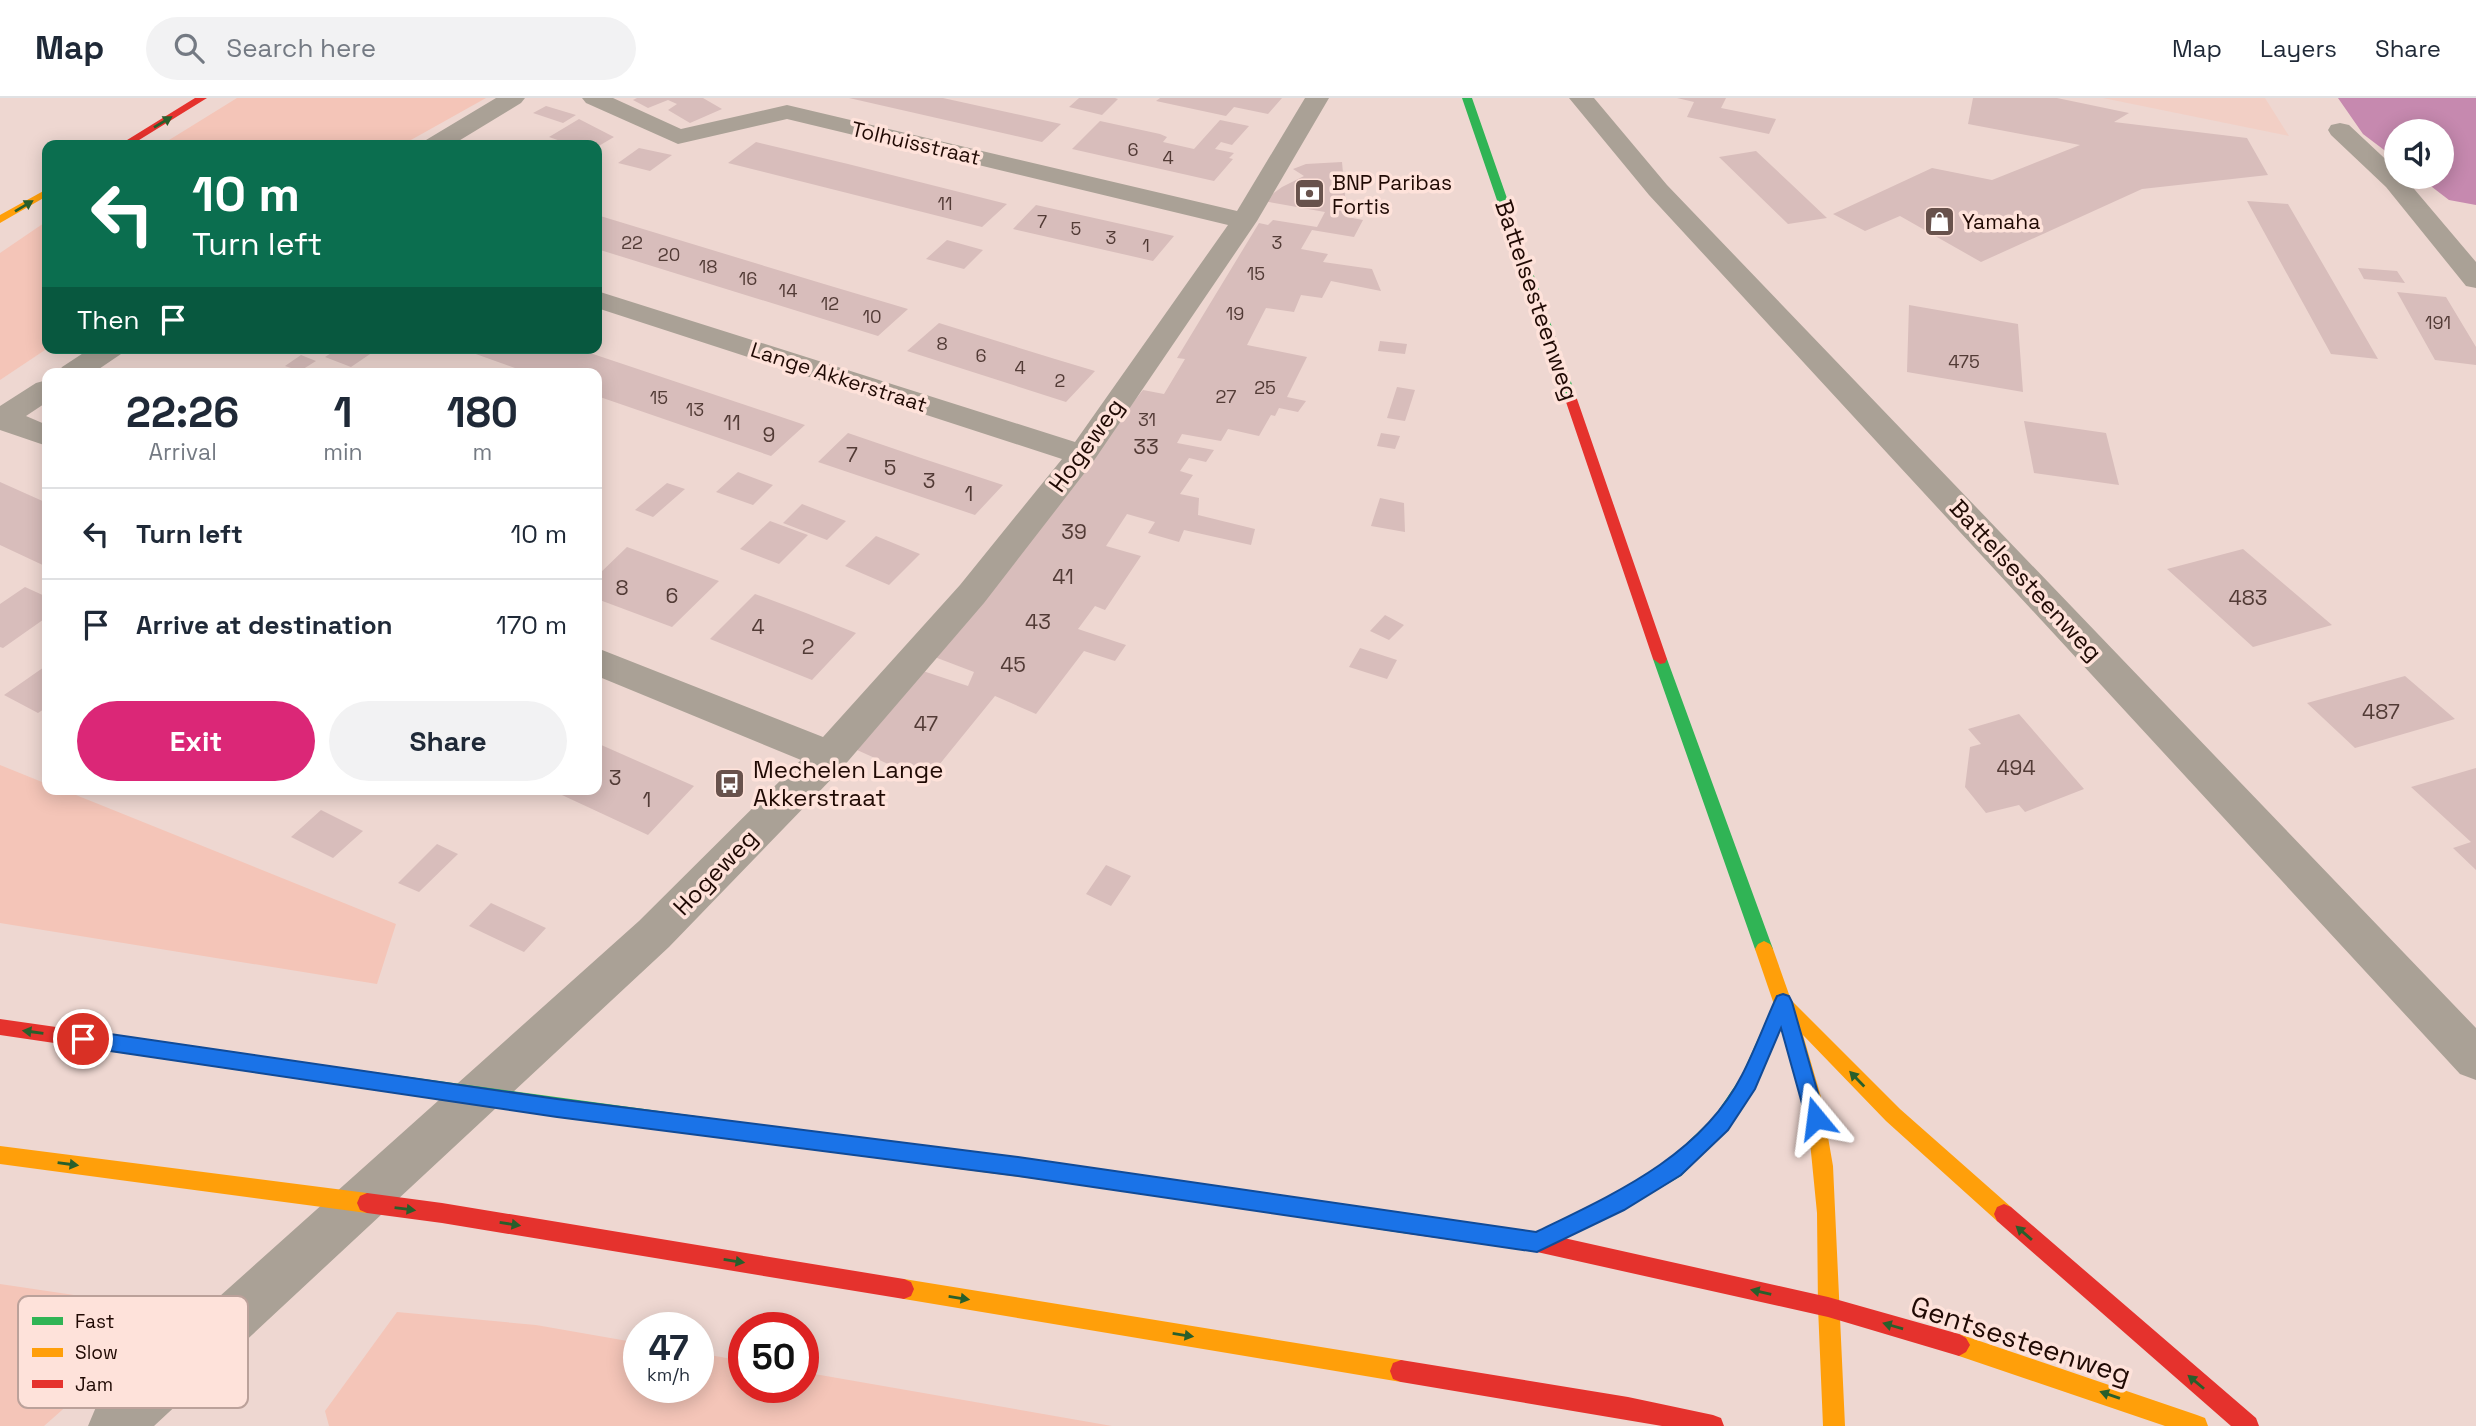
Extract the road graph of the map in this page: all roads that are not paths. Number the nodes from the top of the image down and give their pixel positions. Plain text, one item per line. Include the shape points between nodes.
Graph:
1 (202, 98) edge
2 (513, 98) edge
3 (594, 98) edge
4 (1317, 98) edge
5 (1467, 98) edge
6 (1581, 98) edge
7 (2340, 130) dead end
8 (132, 140) edge
9 (443, 140) edge
10 (42, 195) edge
11 (0, 220) edge
12 (1244, 221) junction
13 (2476, 280) edge
14 (602, 301) edge
15 (102, 354) edge
16 (81, 368) edge
17 (42, 392) edge
18 (2, 419) edge
19 (42, 434) edge
20 (1082, 455) junction
21 (602, 663) edge
22 (829, 756) junction
23 (1783, 1002) junction
24 (0, 1027) edge
25 (2476, 1059) edge
26 (0, 1155) edge
27 (1537, 1242) junction
28 (248, 1305) edge
29 (1828, 1307) junction
30 (135, 1408) edge
31 (115, 1426) edge
32 (1713, 1426) edge
33 (1835, 1426) edge
34 (2197, 1426) edge
35 (2248, 1426) edge

8 -> 1 main road
2 - 9 street
3 - 12 street, Tolhuisstraat via 678,137 787,112
4 - 12 street, Hogeweg
5 - 23 main road, Battelsesteenweg
6 - 25 street, Battelsesteenweg via 1667,200
7 - 13 street via 2395,182
11 -> 10 main road
12 - 20 street, Hogeweg
14 - 20 street, Lange Akkerstraat
15 - 16 street
17 - 18 street
18 - 19 street
20 - 22 street, Hogeweg via 972,594
21 - 22 street
22 - 28 street, Hogeweg via 654,934
23 - 27 main road via 1748,1083 1712,1132 1674,1169
23 - 29 main road, Battelsesteenweg via 1816,1118 1829,1217
35 -> 23 main road via 1893,1115
27 -> 24 main road, Gentsesteenweg
26 -> 32 main road via 442,1213 1628,1408
29 -> 27 main road, Gentsesteenweg
29 - 33 main road, Battelsesteenweg
34 -> 29 main road, Gentsesteenweg via 2003,1358
30 - 31 street, Hogeweg

